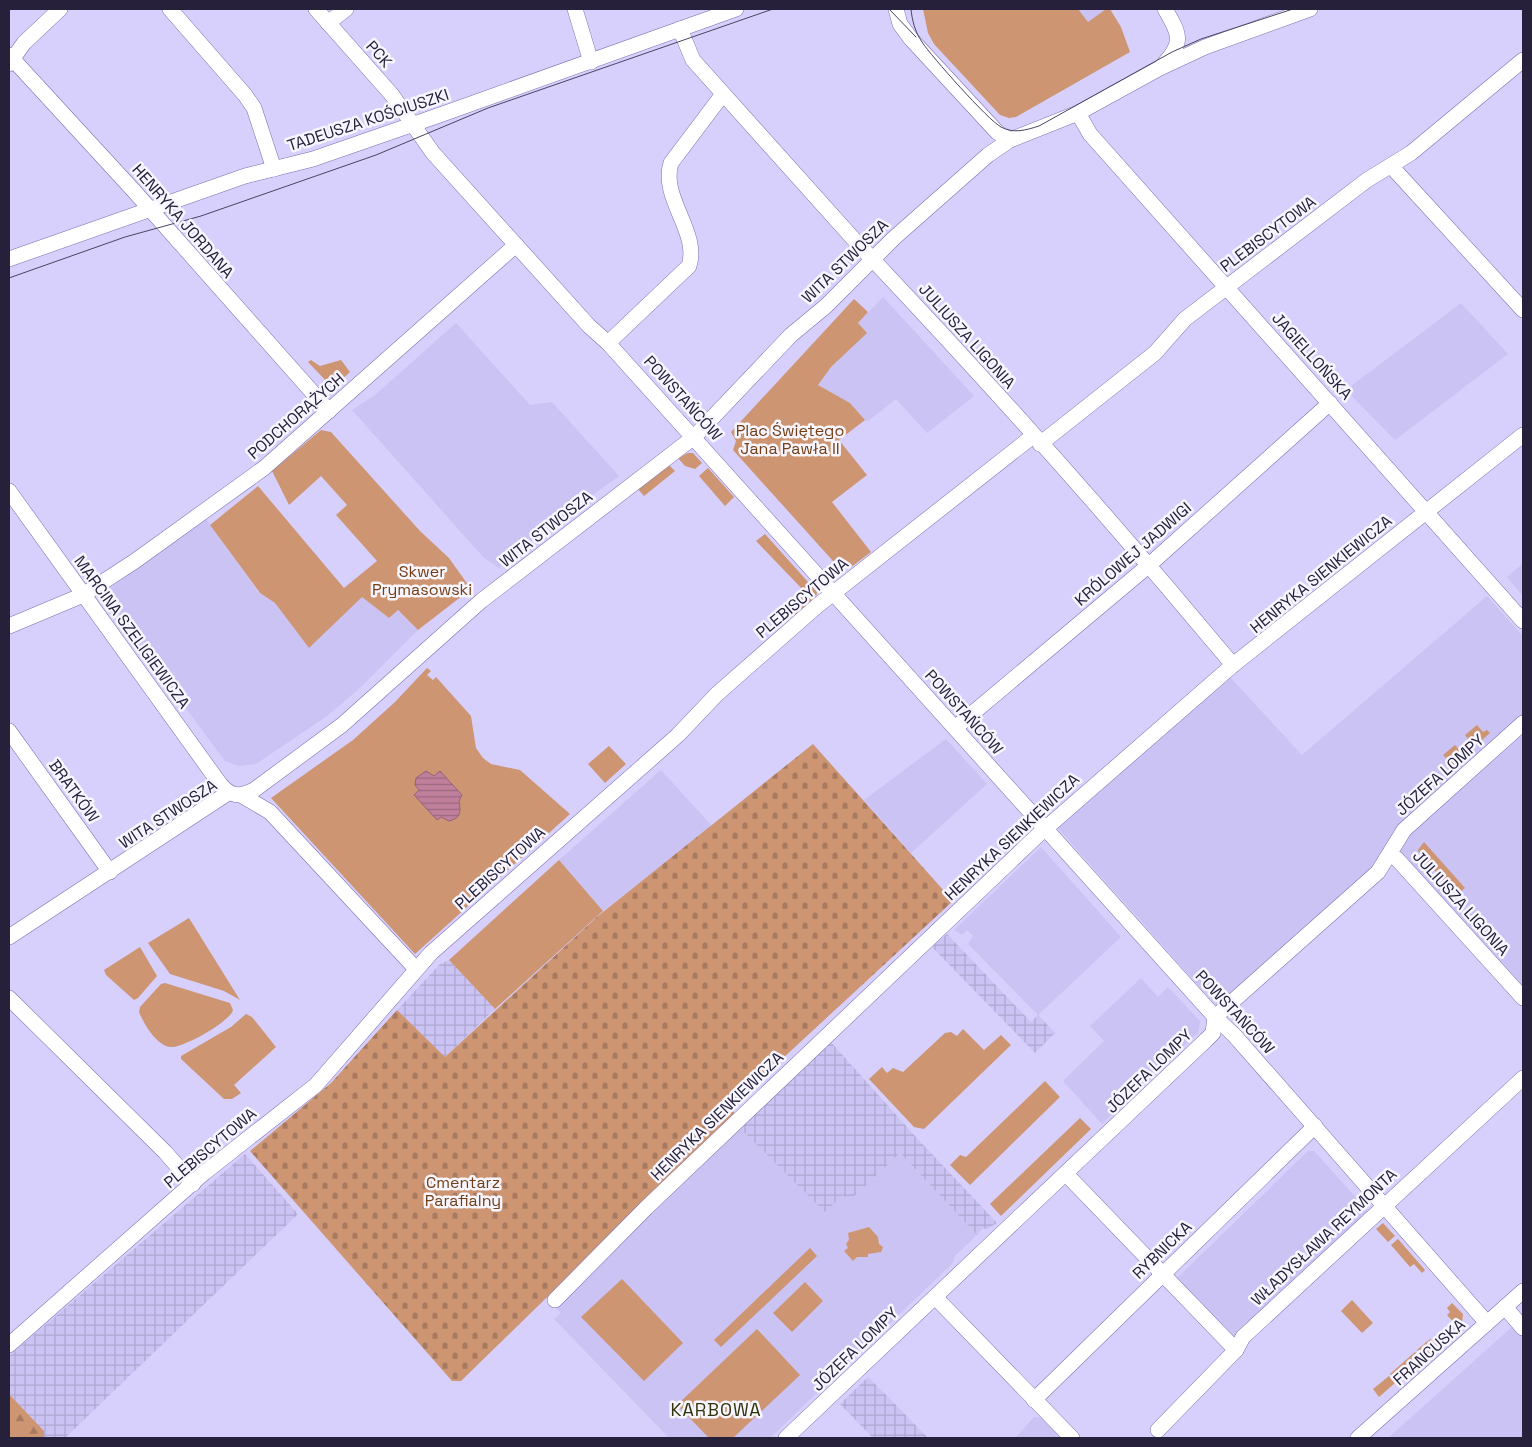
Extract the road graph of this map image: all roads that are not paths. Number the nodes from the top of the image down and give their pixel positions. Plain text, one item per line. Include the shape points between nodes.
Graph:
1 (60, 9) edge
2 (170, 9) edge
3 (316, 9) edge
4 (346, 9) edge
5 (575, 9) edge
6 (736, 9) edge
7 (896, 9) edge
8 (1164, 9) edge
9 (1310, 9) edge
10 (328, 24) junction
11 (680, 29) junction
12 (10, 59) edge
13 (1523, 60) edge
14 (591, 62) junction
15 (1160, 68) junction
16 (724, 94) junction
17 (1078, 113) junction
18 (413, 124) junction
19 (1010, 140) junction
20 (1391, 166) junction
21 (274, 168) junction
22 (150, 210) junction
23 (516, 245) junction
24 (871, 258) junction
25 (9, 260) edge
26 (1226, 287) junction
27 (1523, 310) edge
28 (608, 342) junction
29 (1330, 403) junction
30 (329, 411) junction
31 (1523, 435) edge
32 (694, 437) junction
33 (1037, 440) junction
34 (9, 491) edge
35 (1427, 511) junction
36 (1148, 566) junction
37 (834, 592) junction
38 (83, 595) junction
39 (1523, 621) edge
40 (9, 626) edge
41 (1233, 665) junction
42 (1523, 723) edge
43 (955, 728) junction
44 (9, 731) edge
45 (262, 783) junction
46 (235, 794) junction
47 (270, 812) junction
48 (1044, 829) junction
49 (1390, 855) junction
50 (110, 872) junction
51 (9, 937) edge
52 (416, 969) junction
53 (9, 998) edge
54 (1523, 998) edge
55 (1215, 1017) junction
56 (1523, 1078) edge
57 (1315, 1126) junction
58 (1066, 1174) junction
59 (193, 1184) junction
60 (1385, 1205) junction
61 (1163, 1273) junction
62 (1523, 1291) edge
63 (935, 1297) junction
64 (555, 1300) dead end
65 (1505, 1307) junction
66 (1487, 1323) junction
67 (1523, 1328) edge
68 (9, 1345) edge
69 (1236, 1350) junction
70 (1034, 1400) junction
71 (1158, 1430) dead end
72 (786, 1438) edge
73 (1072, 1438) edge
74 (1358, 1438) edge

1 - 12 street
2 - 21 street via 250,102
3 - 10 street, PCK
4 - 10 street
5 - 14 street
6 - 11 street, TADEUSZA KOŚCIUSZKI
7 - 19 street via 900,24 911,39 997,132
8 - 15 street via 1177,28 1178,39
9 - 15 street, WITA STWOSZA via 1237,34
10 - 18 street, PCK via 392,95
11 - 14 street, TADEUSZA KOŚCIUSZKI
11 - 16 street, JULIUSZA LIGONIA via 693,60
12 - 22 street, HENRYKA JORDANA
13 - 20 street, PLEBISCYTOWA
14 - 18 street, TADEUSZA KOŚCIUSZKI
15 - 17 street, WITA STWOSZA
16 - 24 street, JULIUSZA LIGONIA
16 - 28 street via 671,163 667,176 693,253 689,266
17 - 19 street, WITA STWOSZA
17 - 26 street, JAGIELLOŃSKA via 1090,134
18 - 21 street, TADEUSZA KOŚCIUSZKI via 313,159
18 - 23 street, POWSTAŃCÓW via 433,153
19 - 24 street, WITA STWOSZA via 988,155
20 - 26 street, PLEBISCYTOWA via 1367,180
20 - 27 street
21 - 22 street, TADEUSZA KOŚCIUSZKI
22 - 25 street, TADEUSZA KOŚCIUSZKI
22 - 30 street, HENRYKA JORDANA
23 - 28 street, POWSTAŃCÓW via 589,326
23 - 30 street, PODCHORĄŻYCH
24 - 32 street, WITA STWOSZA via 826,306 791,335
24 - 33 street, JULIUSZA LIGONIA
26 - 29 street, JAGIELLOŃSKA
26 - 33 street, PLEBISCYTOWA via 1185,319 1155,353
28 - 32 street, POWSTAŃCÓW
29 - 35 street, JAGIELLOŃSKA
29 - 36 street, KRÓLOWEJ JADWIGI
30 - 38 street, PODCHORĄŻYCH via 259,471
31 - 35 street, HENRYKA SIENKIEWICZA
32 - 37 street, POWSTAŃCÓW
32 - 45 street, WITA STWOSZA via 482,601 342,725
33 - 36 street, JULIUSZA LIGONIA
33 - 37 street, PLEBISCYTOWA
34 - 38 street, MARCINA SZELIGIEWICZA
35 - 39 street, JAGIELLOŃSKA
35 - 41 street, HENRYKA SIENKIEWICZA
36 - 41 street, JULIUSZA LIGONIA
36 - 43 street, KRÓLOWEJ JADWIGI
37 - 43 street, POWSTAŃCÓW
37 - 52 street, PLEBISCYTOWA via 717,694 684,729
38 - 40 street, PODCHORĄŻYCH
38 - 46 street, MARCINA SZELIGIEWICZA
41 - 48 street, HENRYKA SIENKIEWICZA
42 - 49 street, JÓZEFA LOMPY via 1404,830
43 - 48 street, POWSTAŃCÓW
44 - 50 street, BRATKÓW
45 - 46 street, WITA STWOSZA
45 - 47 street via 263,797
46 - 47 street
46 - 50 street, WITA STWOSZA
47 - 52 street
48 - 55 street, POWSTAŃCÓW
48 - 64 street, HENRYKA SIENKIEWICZA via 688,1168
49 - 54 street, JULIUSZA LIGONIA via 1397,858
49 - 55 street, JÓZEFA LOMPY via 1378,872
50 - 51 street, WITA STWOSZA
52 - 59 street, PLEBISCYTOWA via 316,1084
53 - 59 street via 165,1152
55 - 57 street, POWSTAŃCÓW
55 - 58 street, JÓZEFA LOMPY via 1213,1033
56 - 60 street, WŁADYSŁAWA REYMONTA
57 - 60 street, POWSTAŃCÓW
57 - 61 street, RYBNICKA
58 - 61 street
58 - 63 street, JÓZEFA LOMPY
59 - 68 street, PLEBISCYTOWA
60 - 66 street, POWSTAŃCÓW
60 - 69 street, WŁADYSŁAWA REYMONTA via 1243,1337
61 - 69 street
61 - 70 street, RYBNICKA
62 - 65 street, FRANCUSKA
63 - 70 street
63 - 72 street, JÓZEFA LOMPY
65 - 66 street, FRANCUSKA
65 - 67 street
66 - 74 street, FRANCUSKA
69 - 71 street, WŁADYSŁAWA REYMONTA
70 - 73 street

